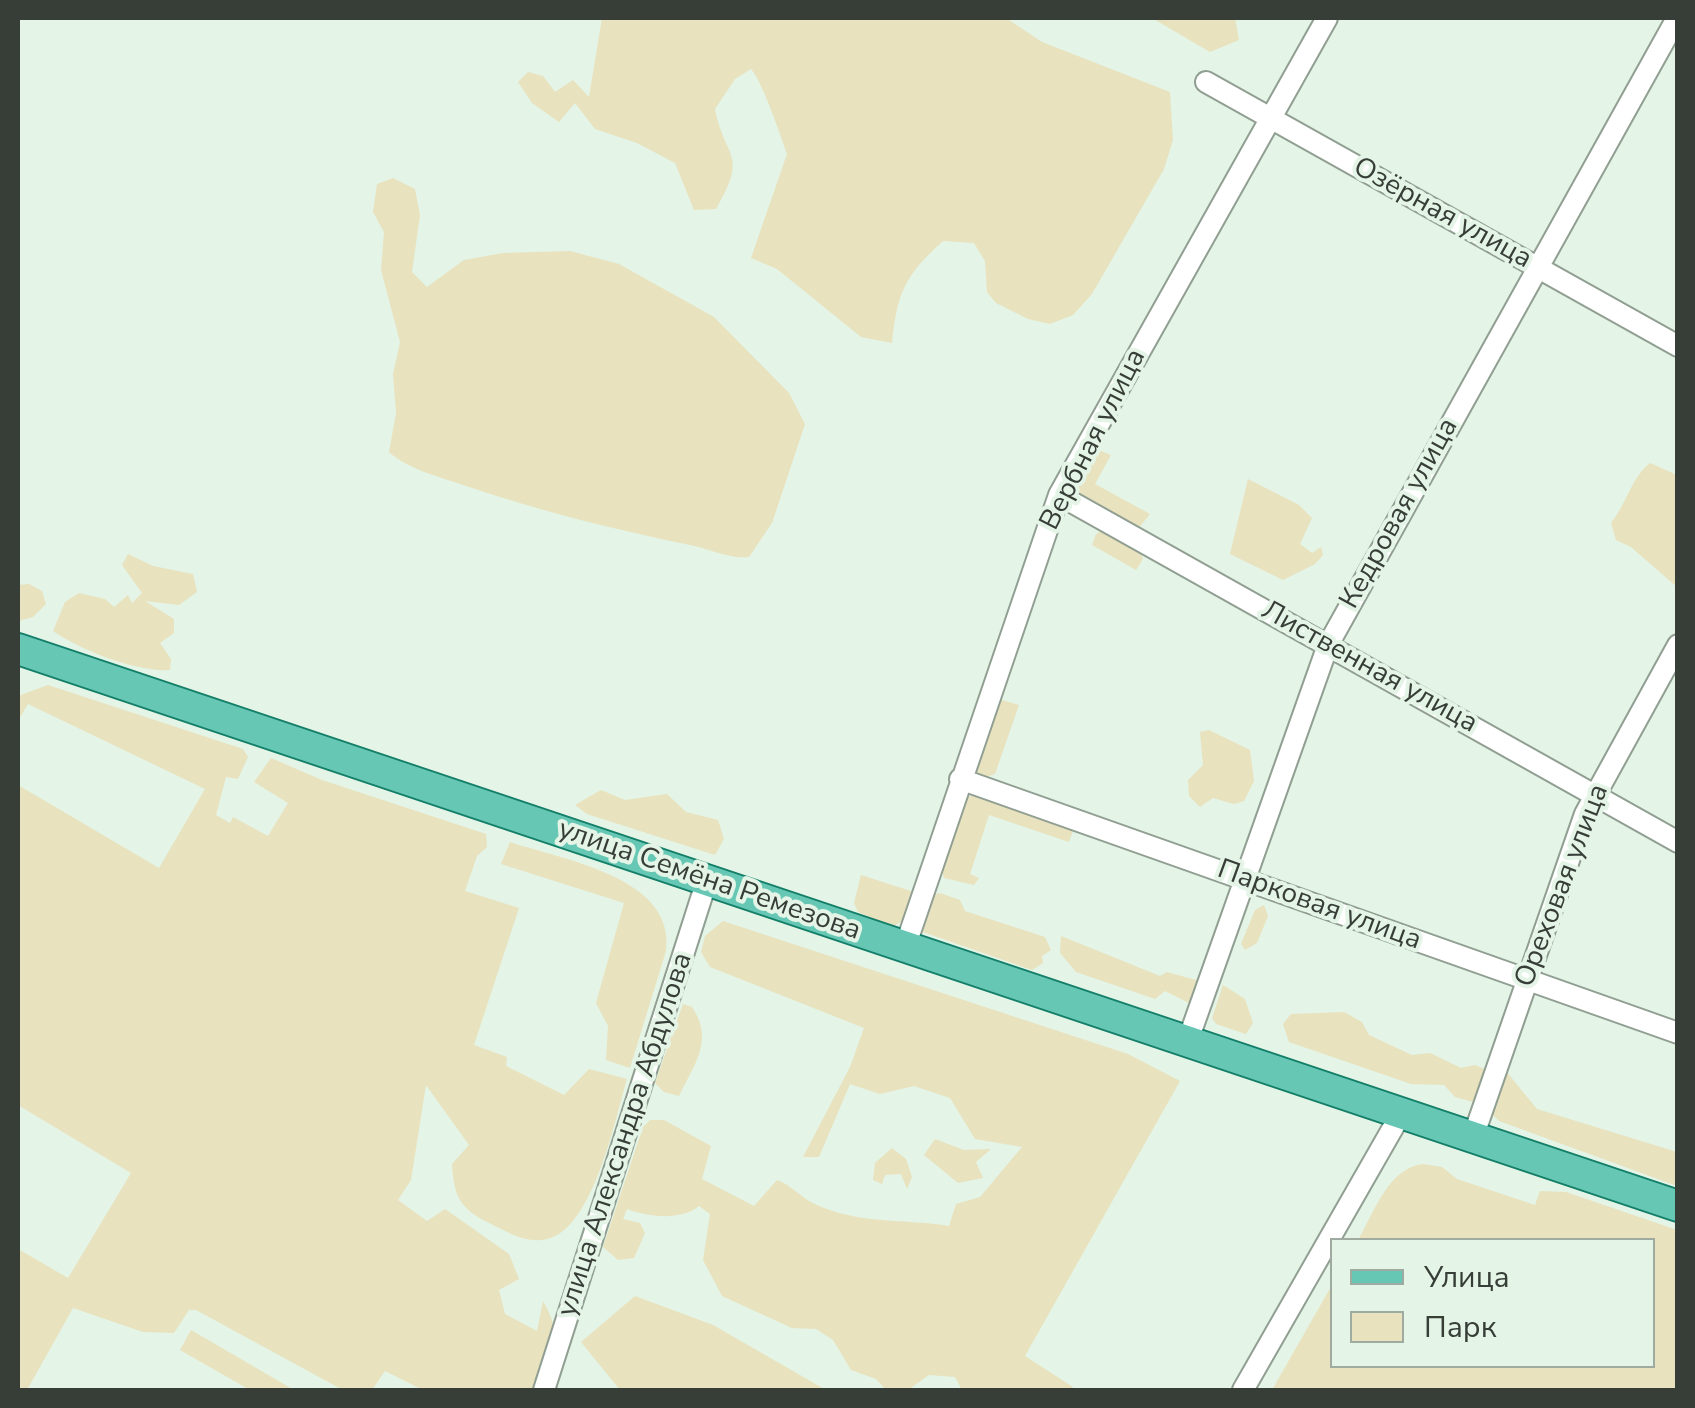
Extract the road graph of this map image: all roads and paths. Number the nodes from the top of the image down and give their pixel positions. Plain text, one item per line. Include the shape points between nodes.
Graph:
1 (1327, 18) edge
2 (1677, 18) edge
3 (1206, 82) dead end
4 (1270, 118) junction
5 (1537, 267) junction
6 (1678, 346) edge
7 (1059, 495) junction
8 (1328, 645) junction
9 (1678, 645) edge
10 (18, 649) edge
11 (960, 779) junction
12 (1594, 794) junction
13 (1678, 842) edge
14 (1244, 879) junction
15 (708, 880) junction
16 (905, 948) junction
17 (1527, 980) junction
18 (1678, 1033) edge
19 (1188, 1040) junction
20 (1402, 1112) junction
21 (1473, 1137) junction
22 (1678, 1206) edge
23 (544, 1390) edge
24 (1243, 1390) edge

1 - 4 street, Вербная улица
2 - 5 street, Кедровая улица
3 - 4 street, Озёрная улица
4 - 5 street, Озёрная улица
4 - 7 street, Вербная улица
5 - 6 street, Озёрная улица
5 - 8 street, Кедровая улица
7 - 8 street, Лиственная улица
7 - 11 street, Вербная улица
8 - 12 street, Лиственная улица
8 - 14 street, Кедровая улица
9 - 12 street, Ореховая улица
10 - 15 main road, улица Семёна Ремезова
11 - 14 street, Парковая улица
11 - 16 street, Вербная улица
12 - 13 street, Лиственная улица
12 - 17 street, Ореховая улица
14 - 17 street, Парковая улица
14 - 19 street, Кедровая улица
15 - 16 main road, улица Семёна Ремезова
15 - 23 street, улица Александра Абдулова
16 - 19 main road, улица Семёна Ремезова
17 - 18 street, Парковая улица
17 - 21 street, Ореховая улица
19 - 20 main road, улица Семёна Ремезова
20 - 21 main road, улица Семёна Ремезова
20 - 24 street
21 - 22 main road, улица Семёна Ремезова

